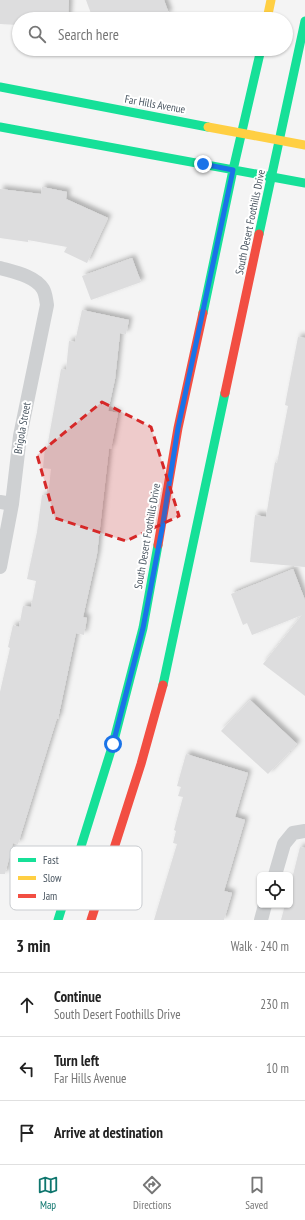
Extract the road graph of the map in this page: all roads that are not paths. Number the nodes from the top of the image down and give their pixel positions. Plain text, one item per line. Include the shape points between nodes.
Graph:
1 (271, 0) edge
2 (268, 12) edge
3 (305, 21) edge
4 (258, 56) edge
5 (0, 87) edge
6 (0, 127) edge
7 (242, 132) junction
8 (280, 140) junction
9 (305, 144) edge
10 (233, 170) junction
11 (272, 177) junction
12 (305, 183) edge
13 (0, 268) edge
14 (6, 503) edge
15 (0, 567) edge
16 (299, 832) edge
17 (81, 846) edge
18 (115, 846) edge
19 (275, 872) edge
20 (264, 908) edge
21 (61, 910) edge
22 (95, 910) edge
23 (58, 920) edge
24 (92, 920) edge
25 (261, 920) edge

1 - 2 main road
3 - 8 main road, South Desert Foothills Drive
4 - 7 main road, South Desert Foothills Drive
5 - 7 main road, Far Hills Avenue
6 - 10 main road
7 - 8 main road, Far Hills Avenue
7 - 10 main road, South Desert Foothills Drive
8 - 9 main road, Far Hills Avenue
8 - 11 main road, South Desert Foothills Drive
10 - 11 main road
10 - 17 main road, South Desert Foothills Drive via 178,428 143,628 113,744
11 - 12 main road
11 - 18 main road, South Desert Foothills Drive via 161,694
13 - 14 street, Brigola Street via 36,282 43,289 47,305
14 - 15 street, Brigola Street
16 - 19 street via 284,844
20 - 25 street
21 - 23 main road, South Desert Foothills Drive
22 - 24 main road, South Desert Foothills Drive

